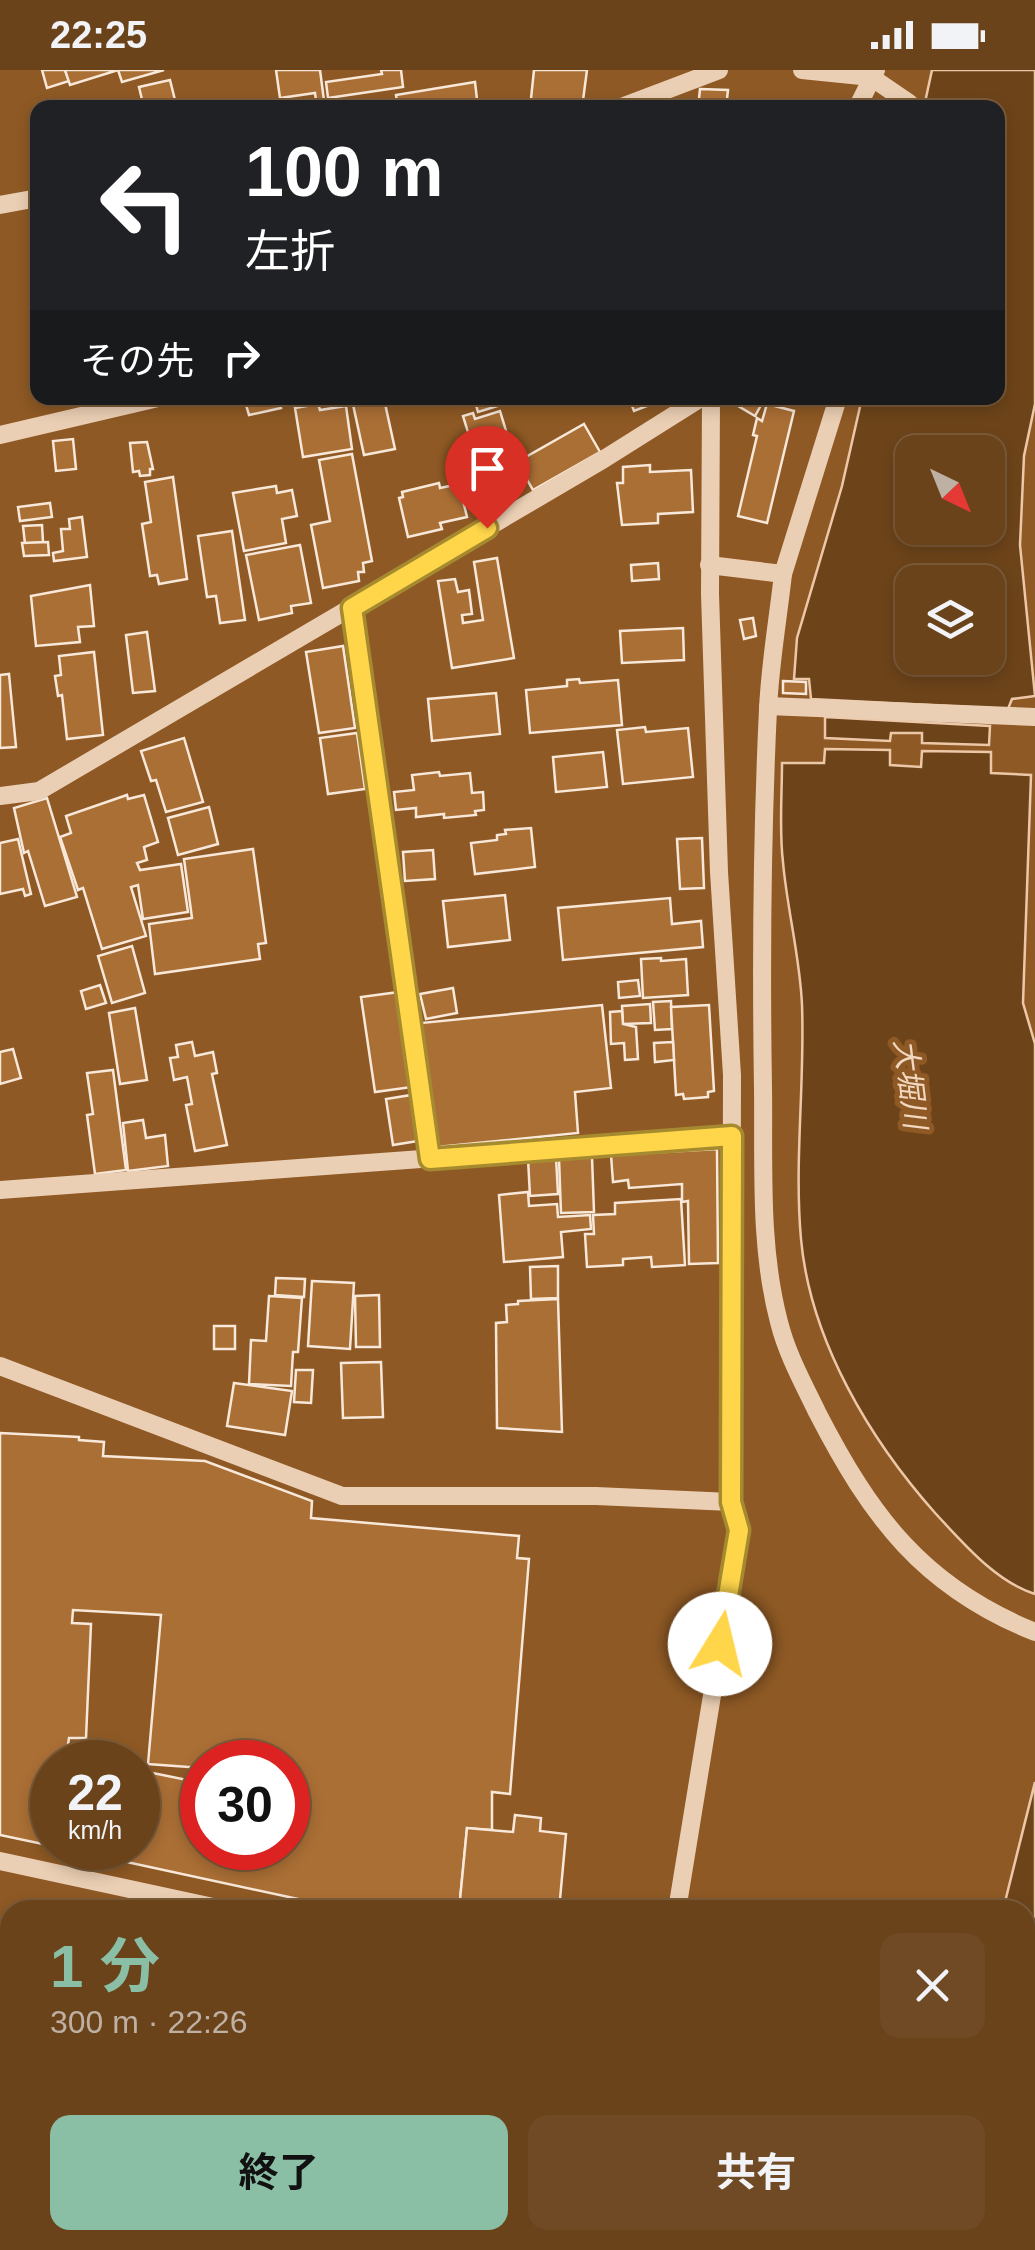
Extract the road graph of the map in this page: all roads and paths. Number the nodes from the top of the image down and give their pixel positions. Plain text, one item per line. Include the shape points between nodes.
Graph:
1 (719, 70) edge
2 (802, 70) edge
3 (874, 74) edge
4 (640, 100) edge
5 (861, 100) edge
6 (905, 100) edge
7 (30, 199) edge
8 (0, 205) edge
9 (129, 405) edge
10 (690, 405) edge
11 (711, 405) edge
12 (836, 405) edge
13 (0, 436) edge
14 (710, 564) junction
15 (783, 574) junction
16 (352, 608) junction
17 (768, 706) junction
18 (1035, 717) edge
19 (0, 796) edge
20 (732, 1136) junction
21 (430, 1159) junction
22 (0, 1190) edge
23 (0, 1366) edge
24 (731, 1502) junction
25 (1035, 1632) edge
26 (0, 1861) edge
27 (180, 1900) edge
28 (679, 1900) edge

1 - 4 street
2 - 3 street
3 - 5 street
3 - 6 street
7 - 8 street
9 - 13 street
10 - 16 street
11 - 14 street
12 - 15 street
14 - 15 street
14 - 20 street
15 - 17 street
16 - 19 street via 39,791
16 - 21 street
17 - 18 street
17 - 25 street via 765,1238 780,1326 836,1449 884,1524 962,1596
20 - 21 street
20 - 24 street
21 - 22 street
23 - 24 street via 342,1496
24 - 28 street via 739,1530
26 - 27 street

